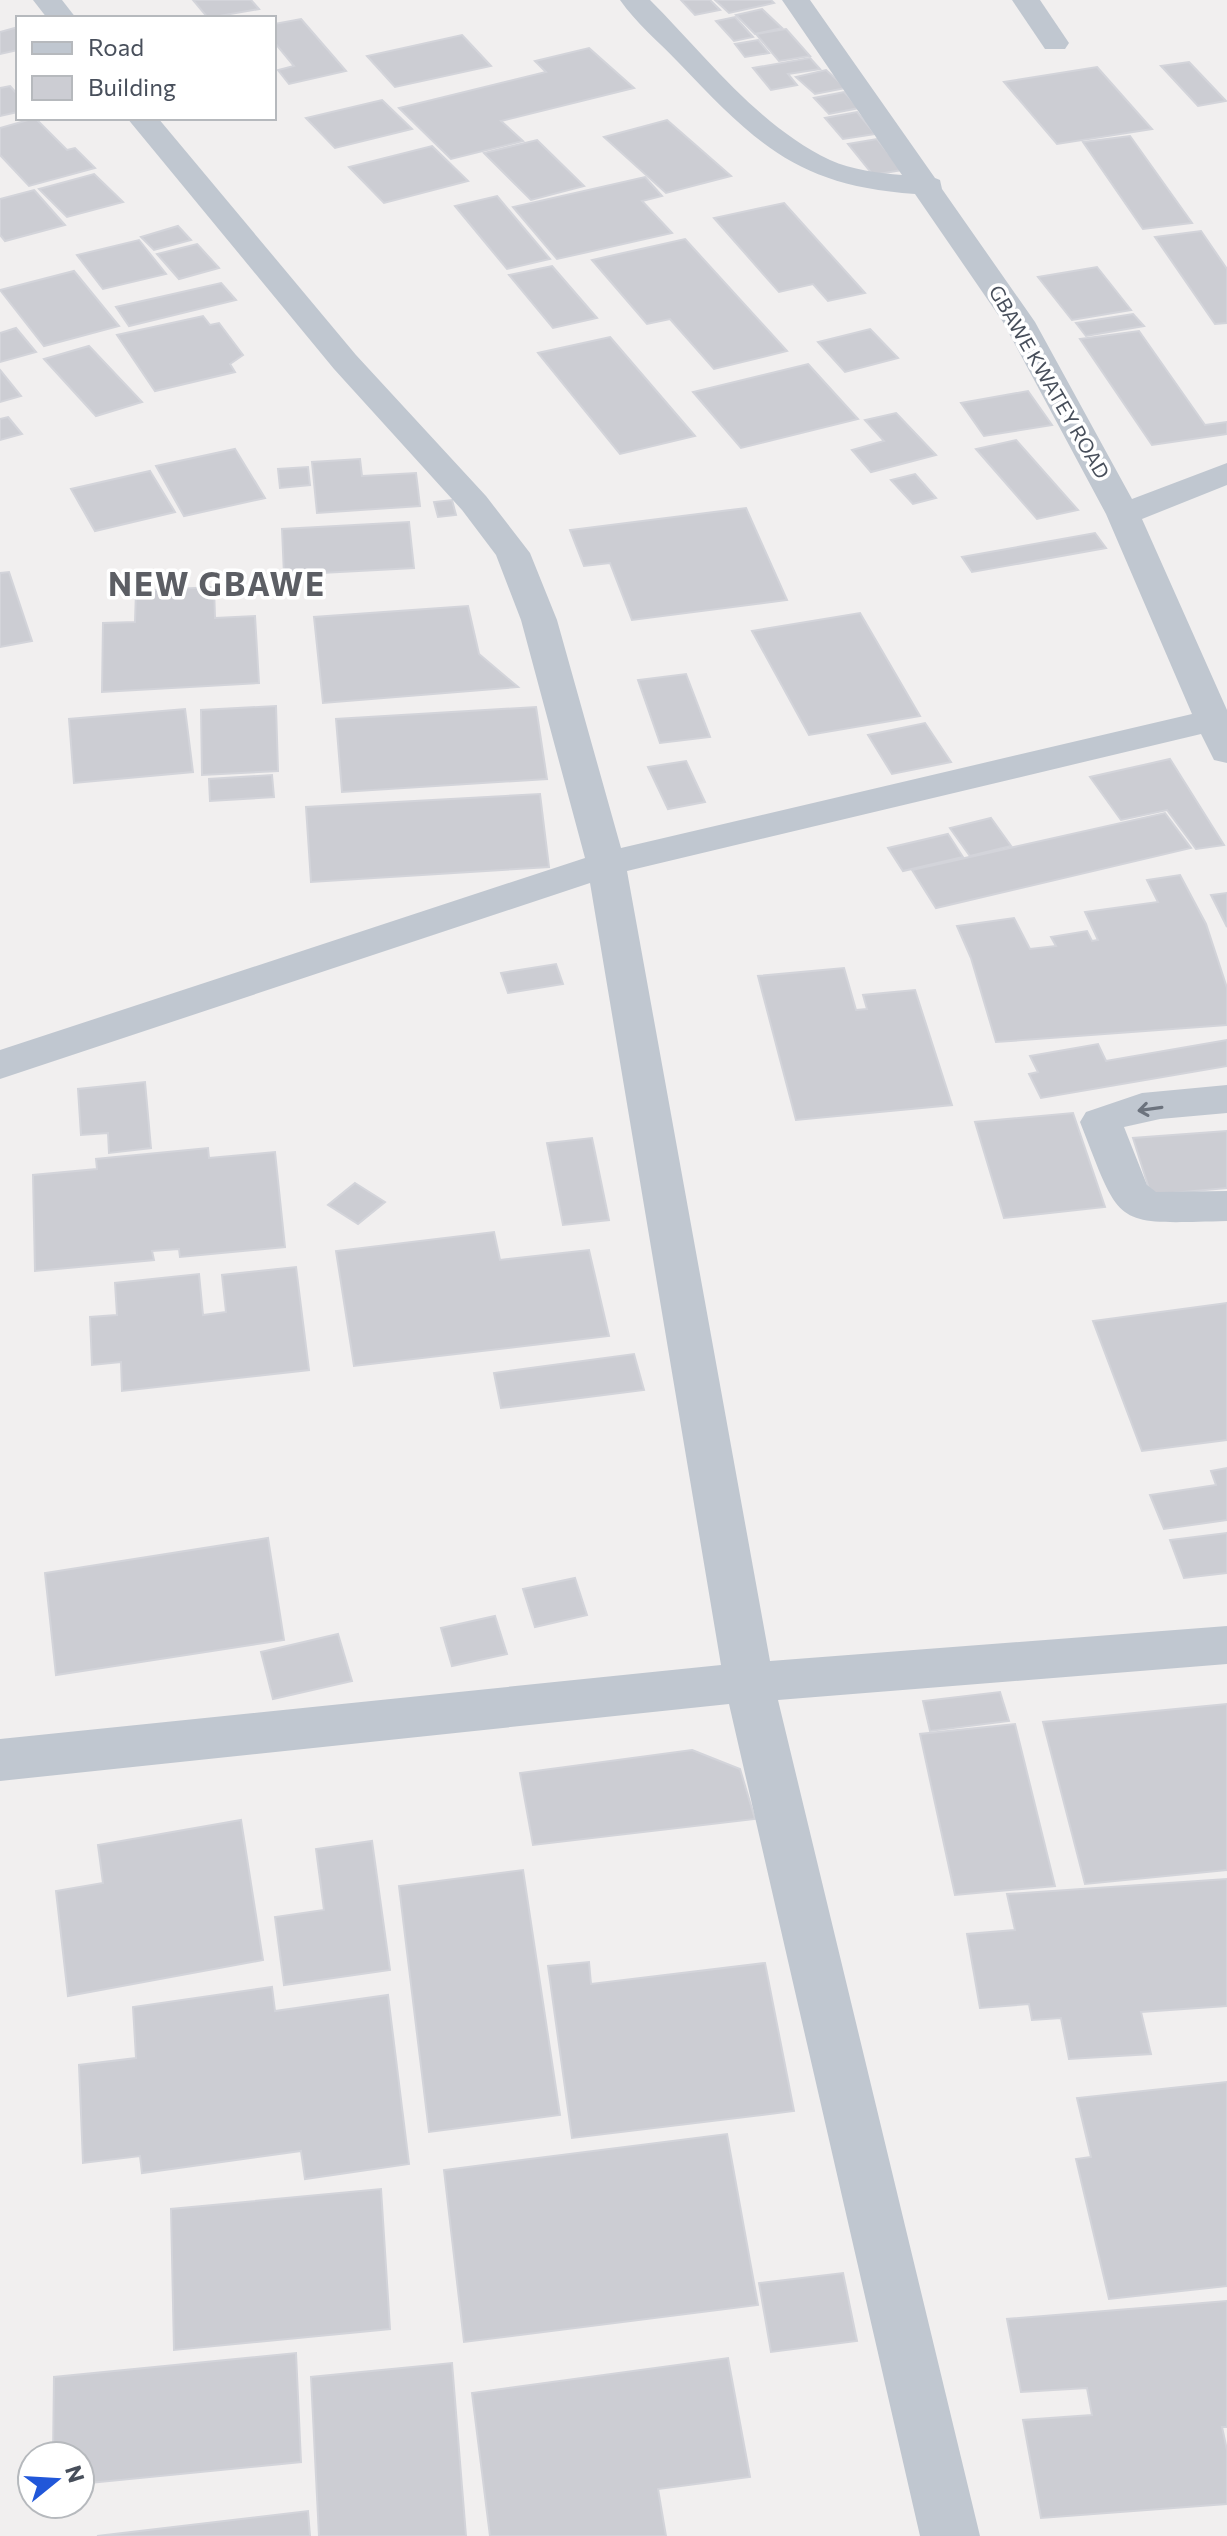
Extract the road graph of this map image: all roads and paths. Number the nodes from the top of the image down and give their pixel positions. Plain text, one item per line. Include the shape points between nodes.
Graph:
1 (47, 0) edge
2 (634, 0) edge
3 (796, 0) edge
4 (1026, 0) edge
5 (60, 16) edge
6 (1055, 43) dead end
7 (144, 120) edge
8 (929, 186) junction
9 (1227, 473) edge
10 (1123, 514) junction
11 (1220, 736) edge
12 (606, 864) junction
13 (0, 1065) edge
14 (1227, 1099) edge
15 (1227, 1206) edge
16 (1227, 1645) edge
17 (749, 1682) junction
18 (0, 1760) edge
19 (950, 2536) edge

1 - 5 street
2 - 8 street via 769,134 819,166 873,183
3 - 8 street, GBAWE KWATEY ROAD
4 - 6 street
7 - 12 street via 513,553 539,620
8 - 10 street, GBAWE KWATEY ROAD via 1019,322
9 - 10 street
10 - 11 street, GBAWE KWATEY ROAD
11 - 12 street
12 - 13 street
12 - 17 street
14 -> 15 street via 1127,1112 1101,1122 1129,1193 1146,1208
16 - 17 street
17 - 18 street
17 - 19 street

